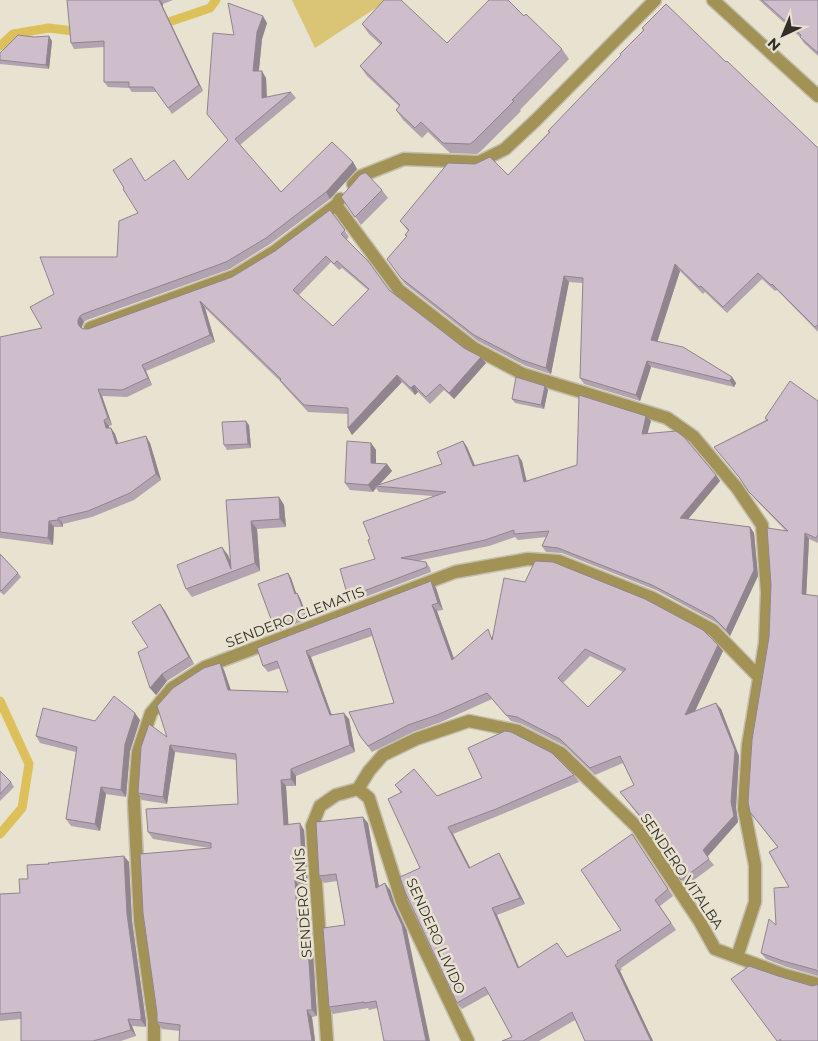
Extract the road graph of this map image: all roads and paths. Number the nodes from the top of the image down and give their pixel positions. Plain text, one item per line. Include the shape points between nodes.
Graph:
1 (655, 0) edge
2 (713, 0) edge
3 (818, 96) edge
4 (336, 204) junction
5 (90, 328) edge
6 (759, 677) junction
7 (358, 790) junction
8 (738, 957) junction
9 (818, 984) edge
10 (154, 1041) edge
11 (327, 1041) edge
12 (468, 1041) edge

1 - 4 street via 505,149 479,162 404,159 361,176
2 - 3 street
4 - 5 street via 234,276
4 - 6 street via 399,290 474,348 523,374 667,418 694,437 737,488 762,525 767,592 765,643
6 - 8 street via 748,745 744,809 755,865 755,902
6 - 10 street, SENDERO CLEMATIS via 713,630 653,598 559,561 528,559 455,572 204,667 172,688 150,713 138,752 134,802 140,920
7 - 8 street, SENDERO VITALBA via 383,755 416,739 469,721 518,731 561,753 637,827 715,949
7 - 11 street, SENDERO ANÍS via 336,795 320,806 312,826
7 - 12 street, SENDERO LIVIDO via 369,798 402,902
8 - 9 street, SENDERO VITALBA

